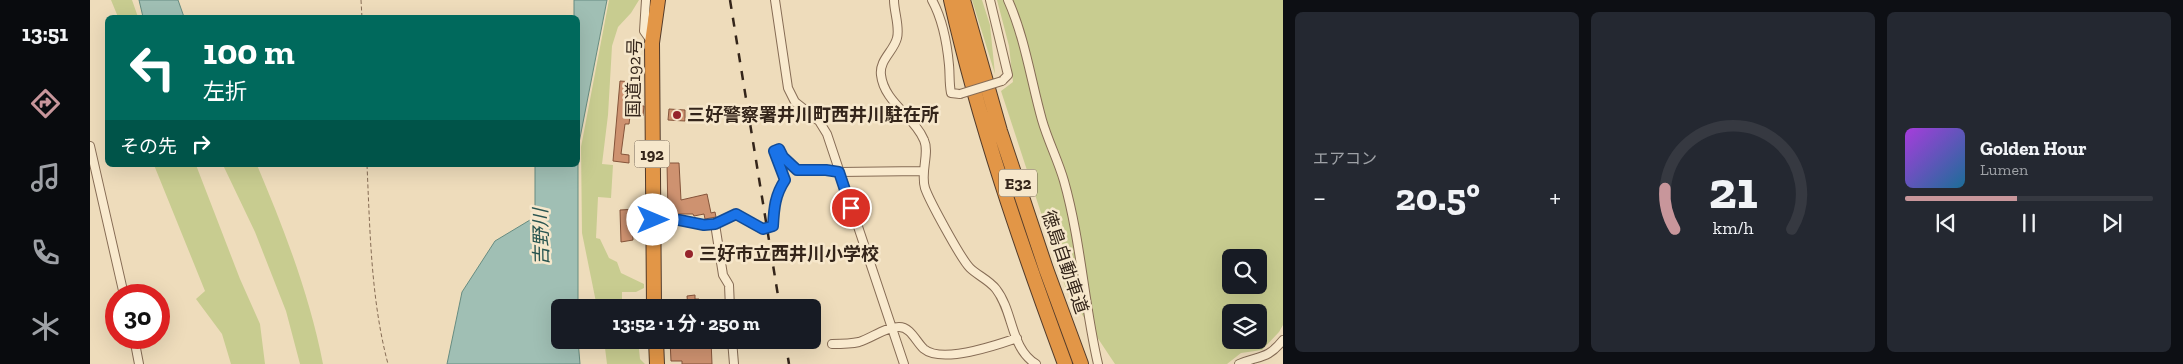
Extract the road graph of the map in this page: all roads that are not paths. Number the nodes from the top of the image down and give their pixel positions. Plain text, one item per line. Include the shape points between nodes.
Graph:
1 (646, 0) edge
2 (658, 0) edge
3 (775, 0) edge
4 (894, 0) edge
5 (932, 0) edge
6 (952, 0) edge
7 (963, 0) edge
8 (990, 0) edge
9 (1008, 0) edge
10 (652, 43) junction
11 (90, 146) edge
12 (923, 171) junction
13 (839, 172) junction
14 (653, 220) junction
15 (715, 224) junction
16 (121, 284) edge
17 (654, 299) edge
18 (730, 299) edge
19 (892, 328) junction
20 (1017, 338) junction
21 (1283, 340) edge
22 (832, 344) dead end
23 (137, 349) edge
24 (656, 349) edge
25 (733, 349) edge
26 (140, 364) edge
27 (657, 364) edge
28 (734, 364) edge
29 (904, 364) edge
30 (1036, 364) edge
31 (1065, 364) edge
32 (1081, 364) edge
33 (1098, 364) edge
34 (1239, 364) edge

1 - 10 street via 644,31
2 - 10 highway, 国道192号 / 192
3 - 13 street via 788,88 795,102 819,121 827,134
4 - 12 street via 898,37 881,65 881,75 886,89 926,142
5 - 8 street, bridge via 940,13 950,67 951,93 960,94 1002,81 1008,75
6 - 31 highway, 徳島自動車道 / E32 via 986,136
7 - 32 highway, 徳島自動車道 / E32 via 1000,131
9 - 33 street via 1042,122 1064,181
10 - 14 highway, 国道192号 / 192
11 - 16 street
12 - 13 street
12 - 20 street via 925,189 951,237 969,267 996,289
13 - 15 street via 797,170 779,149 774,151 785,180 774,205 773,226 763,229 736,214
13 - 19 street
14 - 15 street
14 - 17 highway, 国道192号 / 192
15 - 18 street
19 - 20 street via 901,327 910,332 925,350 933,354 967,354
19 - 22 street via 860,342
19 - 29 street
20 - 30 street via 1021,350
21 - 34 street via 1275,350 1261,358
23 - 26 street
24 - 27 highway
25 - 28 street

